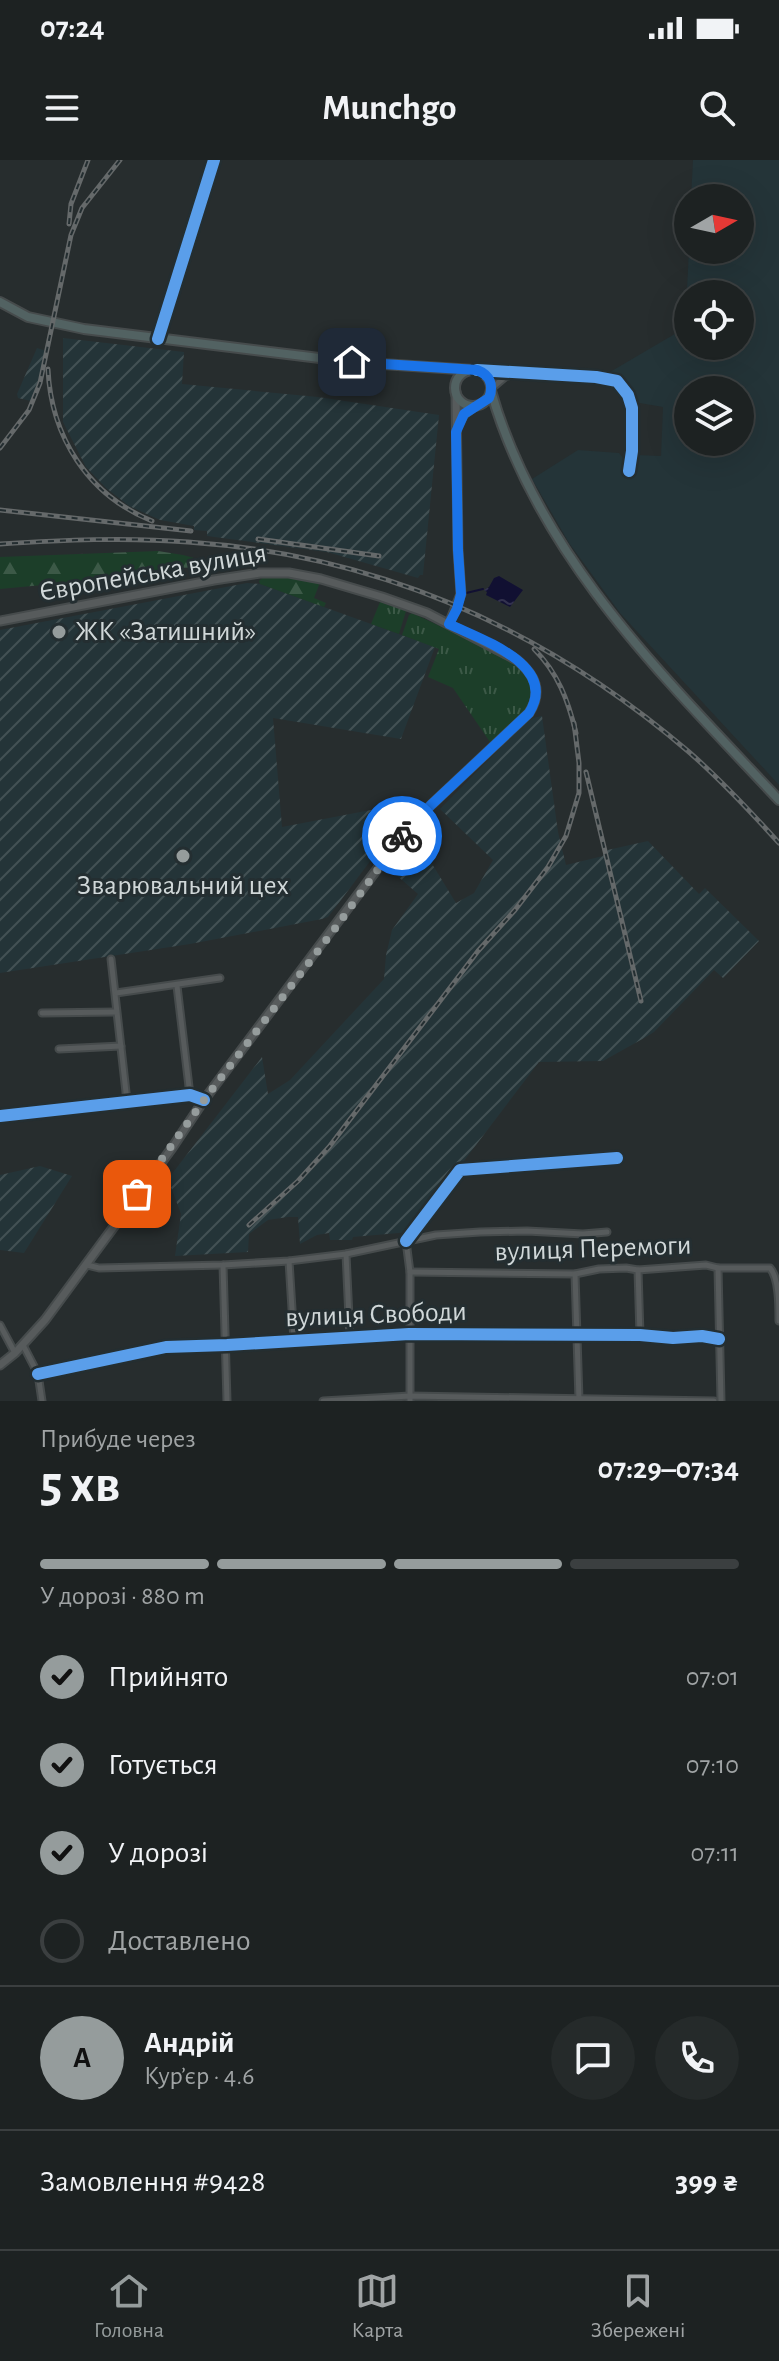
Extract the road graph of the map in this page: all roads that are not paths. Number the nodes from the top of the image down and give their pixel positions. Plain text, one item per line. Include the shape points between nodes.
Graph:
1 (214, 160) edge
2 (0, 302) edge
3 (158, 339) junction
4 (427, 368) junction
5 (475, 370) junction
6 (522, 372) junction
7 (456, 390) junction
8 (491, 390) junction
9 (476, 406) junction
10 (503, 425) junction
11 (456, 432) junction
12 (629, 471) dead end
13 (0, 621) edge
14 (449, 624) junction
15 (779, 800) edge
16 (111, 959) dead end
17 (220, 978) dead end
18 (177, 986) junction
19 (116, 993) junction
20 (116, 1012) junction
21 (42, 1013) dead end
22 (121, 1046) junction
23 (59, 1049) dead end
24 (190, 1095) junction
25 (204, 1100) junction
26 (127, 1101) junction
27 (0, 1116) edge
28 (617, 1158) dead end
29 (607, 1232) dead end
30 (406, 1241) junction
31 (346, 1254) junction
32 (289, 1261) junction
33 (86, 1264) junction
34 (223, 1265) junction
35 (718, 1268) junction
36 (638, 1270) junction
37 (410, 1272) junction
38 (575, 1274) junction
39 (779, 1321) edge
40 (0, 1325) edge
41 (409, 1334) junction
42 (578, 1335) junction
43 (640, 1335) junction
44 (350, 1339) junction
45 (719, 1339) junction
46 (294, 1341) junction
47 (23, 1345) junction
48 (227, 1345) junction
49 (15, 1353) junction
50 (0, 1365) edge
51 (38, 1374) junction
52 (410, 1399) edge
53 (579, 1400) edge
54 (42, 1401) edge
55 (227, 1401) edge
56 (323, 1401) edge
57 (714, 1401) edge
58 (721, 1401) edge

1 - 3 street
2 - 3 highway via 42,321
3 - 4 highway
4 - 5 highway
4 - 7 highway via 444,374
5 - 6 street
5 - 7 highway via 461,375
5 - 8 highway via 488,378
6 - 8 street via 505,377
6 - 12 street via 617,381 632,408
7 - 9 highway via 464,404
7 - 11 main road
8 - 9 highway
8 - 10 highway
9 - 10 highway
9 - 11 main road via 464,414
10 - 15 highway via 549,525 583,576 651,663
11 - 14 main road via 461,594
13 - 14 main road, Європейська вулиця via 275,572 358,590
14 - 25 main road, Європейська вулиця via 527,668 537,689 535,704 405,832
16 - 19 street
17 - 18 street
18 - 19 street
18 - 24 street
19 - 20 street
20 - 21 street
20 - 22 street
22 - 23 street
22 - 26 street
24 - 25 street
24 - 26 street
25 - 33 main road
26 - 27 street
28 - 30 street via 460,1170
29 - 30 street via 480,1232
30 - 31 street
30 - 37 street
31 - 32 street
31 - 44 street
32 - 34 street
32 - 46 street
33 - 34 street
33 - 47 main road
34 - 48 street
35 - 36 street, вулиця Перемоги
35 - 39 street, вулиця Перемоги via 775,1271
35 - 45 street
36 - 38 street, вулиця Перемоги
36 - 43 street
37 - 38 street, вулиця Перемоги
37 - 41 street
38 - 42 street
40 - 49 street
41 - 42 street, вулиця Свободи
41 - 44 street, вулиця Свободи
41 - 52 street
42 - 43 street, вулиця Свободи
42 - 53 street
43 - 45 street, вулиця Свободи
44 - 46 street, вулиця Свободи
45 - 58 street
46 - 48 street, вулиця Свободи
47 - 49 main road
47 - 51 street
48 - 51 street, вулиця Свободи via 155,1348
48 - 55 street
49 - 50 main road
51 - 54 street
52 - 53 street
52 - 56 street
53 - 57 street

